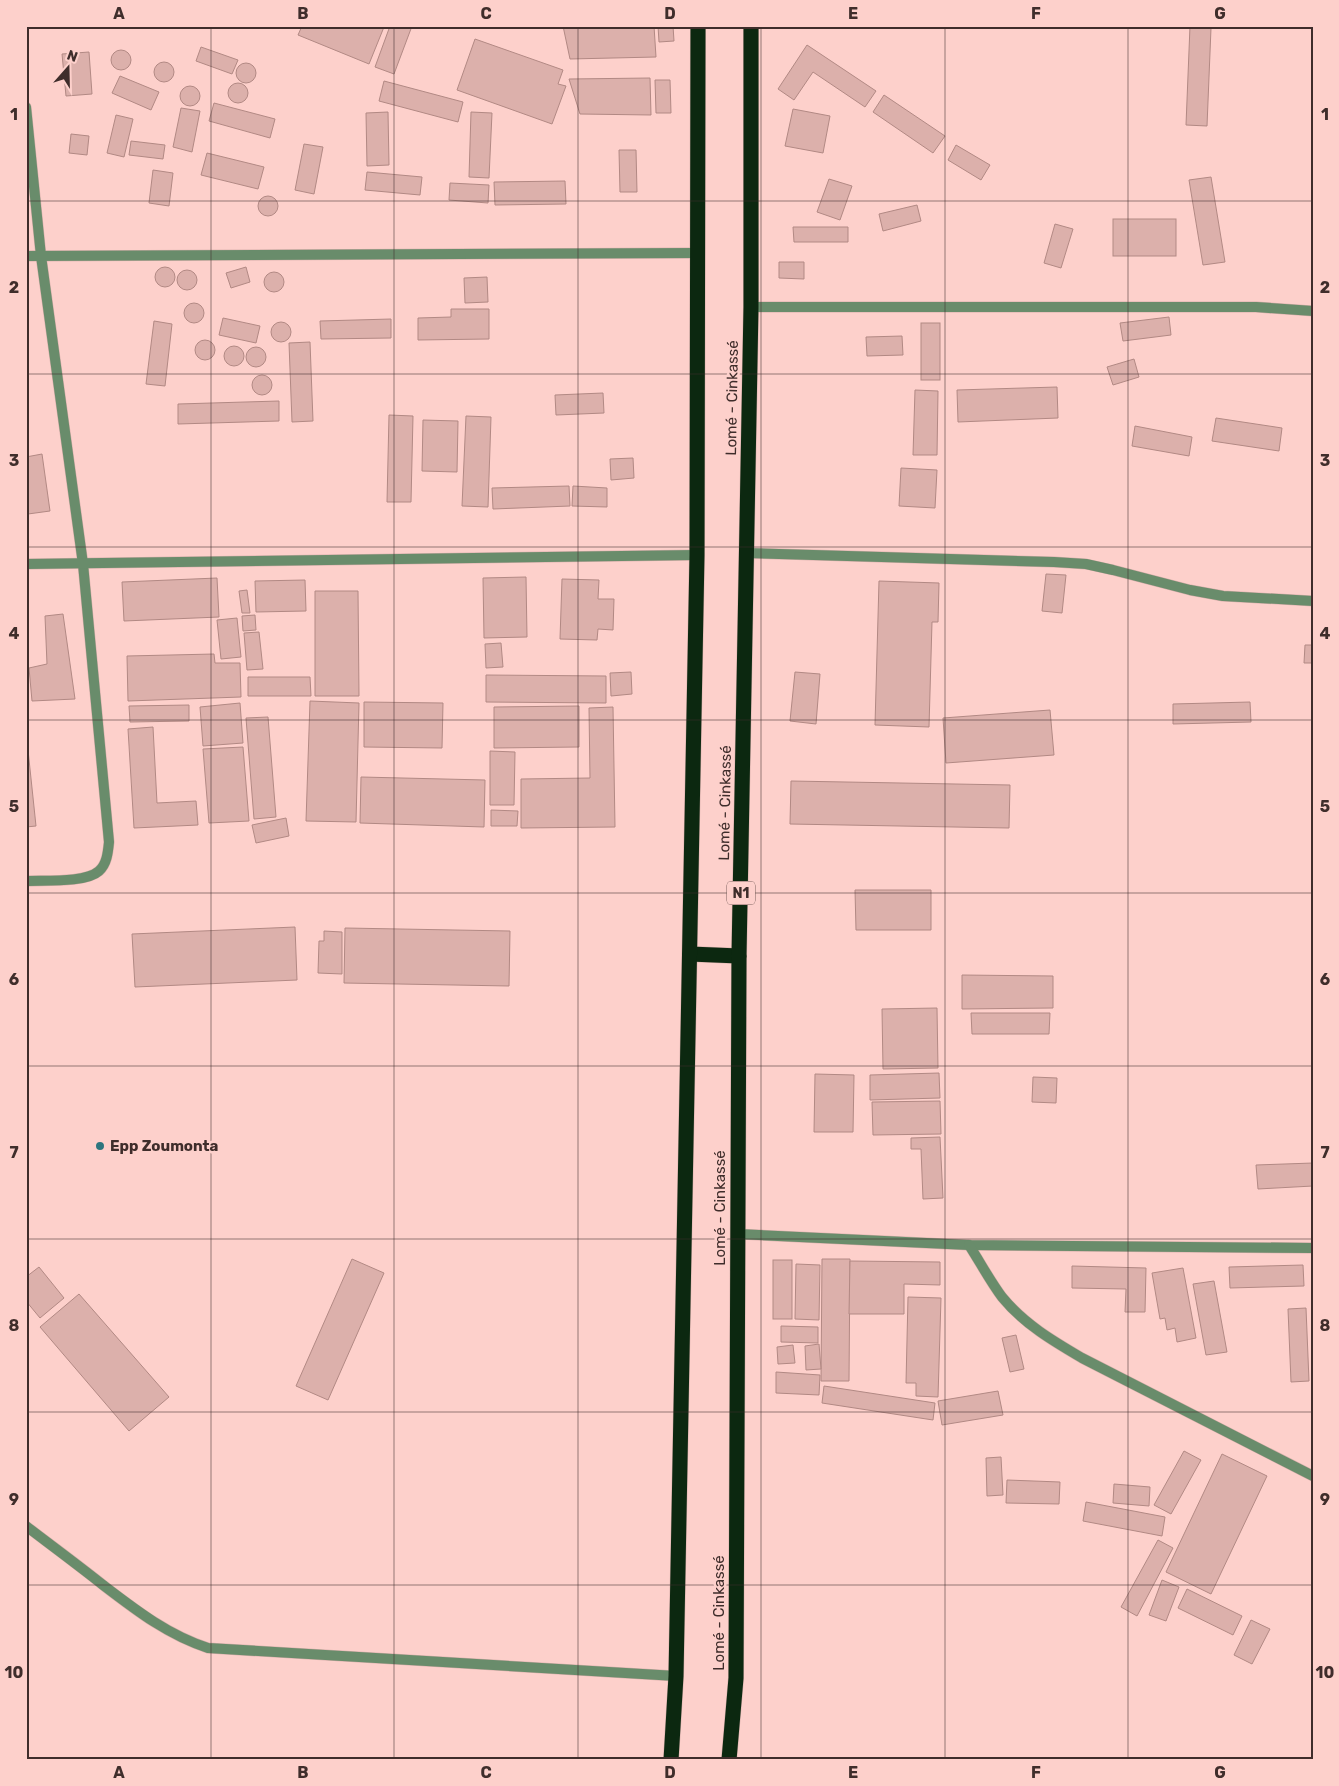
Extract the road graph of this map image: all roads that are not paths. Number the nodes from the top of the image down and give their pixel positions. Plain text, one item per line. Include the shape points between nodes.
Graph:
1 (698, 26) edge
2 (751, 26) edge
3 (26, 107) edge
4 (697, 253) junction
5 (26, 256) edge
6 (42, 256) junction
7 (751, 307) junction
8 (1313, 311) edge
9 (746, 553) junction
10 (697, 554) junction
11 (26, 564) edge
12 (83, 564) junction
13 (1313, 601) edge
14 (26, 881) edge
15 (690, 954) junction
16 (740, 956) junction
17 (738, 1234) junction
18 (969, 1245) junction
19 (1313, 1248) edge
20 (1313, 1476) edge
21 (26, 1526) edge
22 (676, 1676) junction
23 (671, 1760) edge
24 (728, 1760) edge

1 - 4 highway
2 - 7 highway, Lomé - Cinkassé / N1
3 - 6 street
4 - 6 street
4 - 10 highway
5 - 6 street
6 - 12 street
7 - 8 street via 1256,307
7 - 9 highway, Lomé - Cinkassé / N1
9 - 13 street via 1086,564 1223,596
9 - 16 highway, Lomé - Cinkassé / N1
10 - 12 street
10 - 15 highway
11 - 12 street
12 - 14 street via 108,857 99,871 81,879
15 - 16 highway
15 - 22 highway
16 - 17 highway, Lomé - Cinkassé / N1
17 - 18 street
17 - 24 highway, Lomé - Cinkassé / N1 via 736,1678
18 - 19 street
18 - 20 street via 1002,1297 1046,1337
21 - 22 street via 160,1626 208,1648
22 - 23 highway

